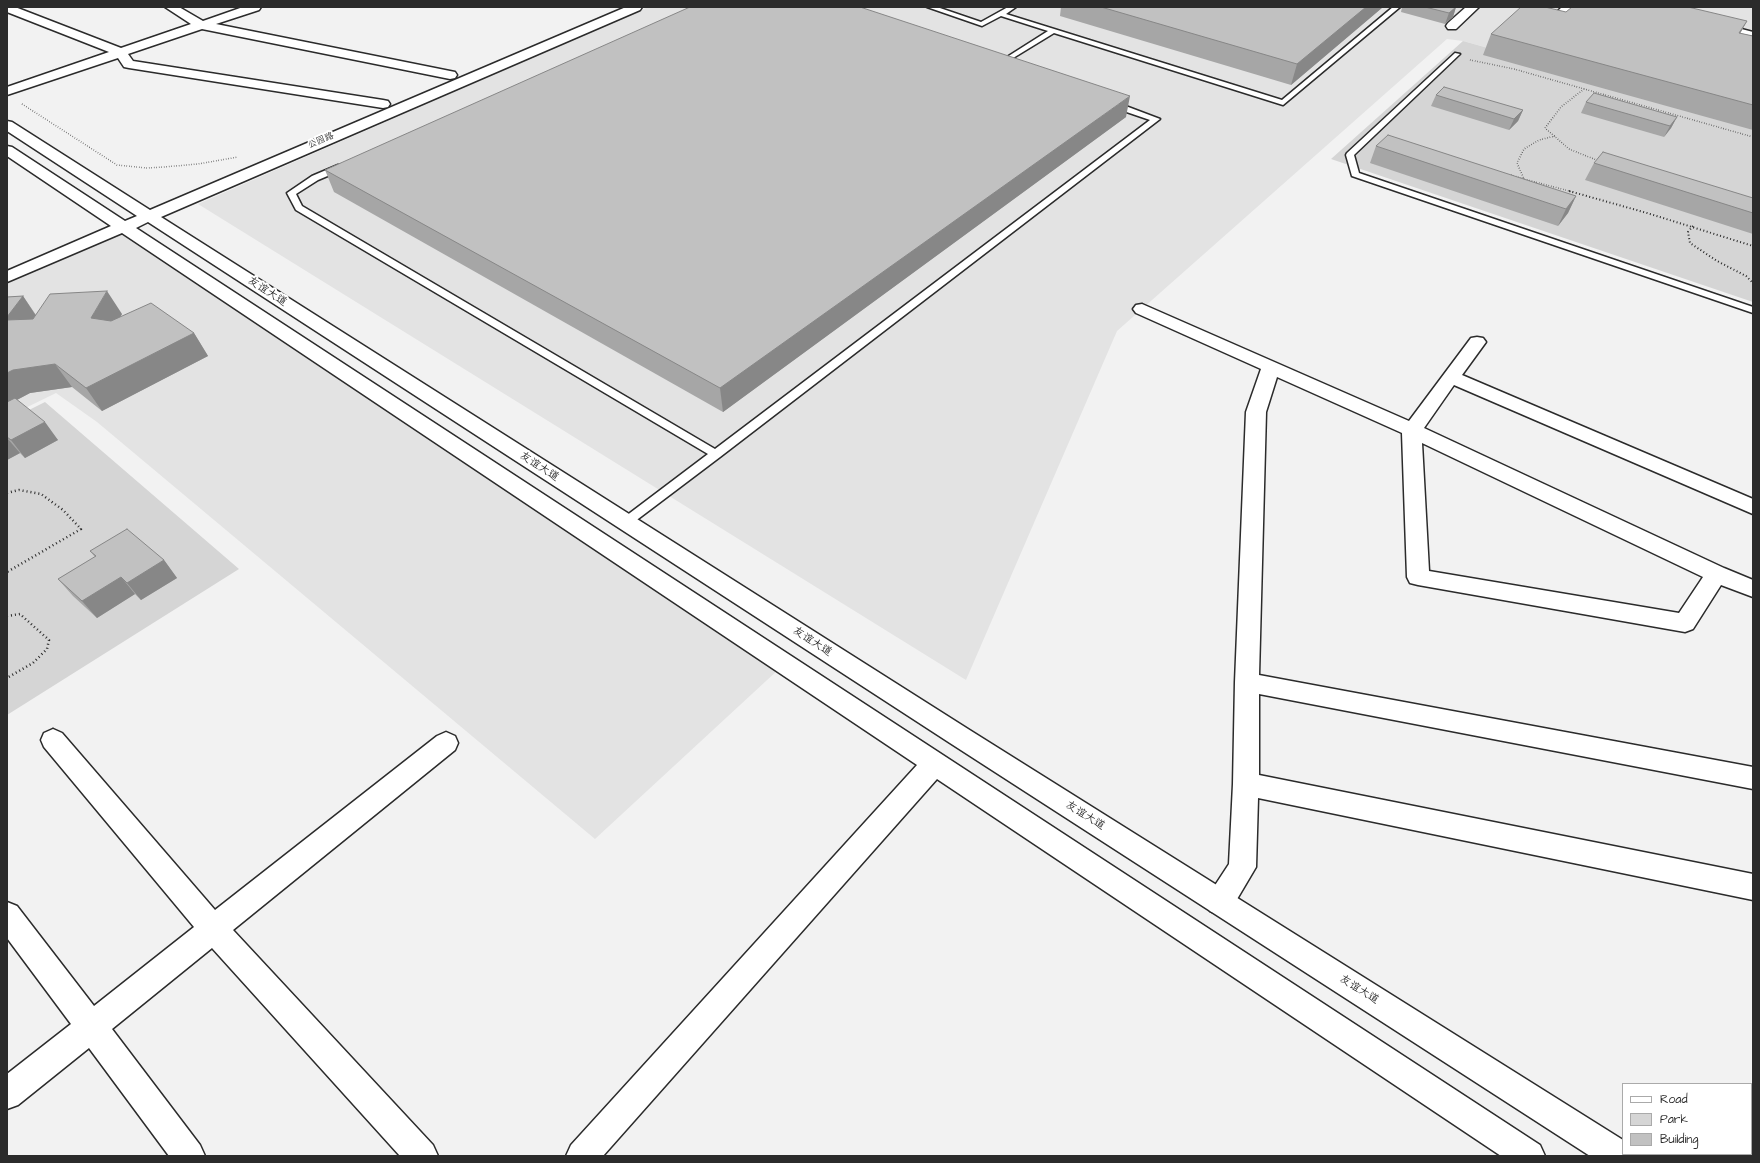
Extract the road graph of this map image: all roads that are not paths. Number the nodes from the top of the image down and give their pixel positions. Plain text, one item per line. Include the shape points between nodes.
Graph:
1 (171, 7) edge
2 (255, 7) edge
3 (610, 7) edge
4 (636, 7) edge
5 (930, 7) edge
6 (1013, 7) edge
7 (1396, 7) edge
8 (1473, 7) edge
9 (1569, 7) edge
10 (7, 8) edge
11 (1680, 12) edge
12 (1661, 13) edge
13 (1000, 14) junction
14 (201, 25) junction
15 (1452, 26) dead end
16 (1549, 26) edge
17 (1053, 31) junction
18 (1753, 36) edge
19 (120, 52) junction
20 (1457, 54) dead end
21 (1011, 70) edge
22 (450, 75) junction
23 (7, 91) edge
24 (1106, 102) edge
25 (383, 104) junction
26 (7, 124) edge
27 (7, 150) edge
28 (351, 162) edge
29 (144, 212) junction
30 (118, 224) junction
31 (7, 267) edge
32 (7, 276) edge
33 (1142, 309) dead end
34 (1753, 310) edge
35 (1477, 342) dead end
36 (1271, 367) junction
37 (1451, 377) junction
38 (1412, 430) junction
39 (716, 454) junction
40 (1753, 507) edge
41 (626, 522) junction
42 (1716, 574) junction
43 (1753, 589) edge
44 (1247, 682) junction
45 (53, 740) dead end
46 (446, 743) dead end
47 (934, 764) junction
48 (1753, 778) edge
49 (1246, 784) junction
50 (1753, 887) edge
51 (1220, 902) junction
52 (7, 915) edge
53 (213, 929) junction
54 (91, 1026) junction
55 (7, 1094) edge
56 (189, 1156) edge
57 (422, 1156) edge
58 (582, 1156) edge
59 (1529, 1156) edge
60 (1619, 1156) edge

1 - 14 street
2 - 14 street
3 - 22 street
4 - 29 street, 公园路
5 - 13 lane via 982,24
6 - 13 lane
7 - 17 lane via 1283,103
8 - 15 street
9 - 16 street
10 - 19 street
11 - 12 street
11 - 18 street
13 - 17 lane
14 - 19 street
14 - 22 street
17 - 21 lane via 993,64
19 - 23 street
19 - 25 street via 129,64
20 - 34 lane via 1350,155 1356,174
22 - 25 street
24 - 39 lane via 1156,118
25 - 29 street
26 - 29 street, 友谊大道
27 - 30 street
28 - 39 lane via 315,178 291,193 299,208
29 - 30 street, 公园路
29 - 41 street, 友谊大道
30 - 31 street
30 - 32 street, 公园路
30 - 47 street
33 - 36 street
35 - 37 street
36 - 38 street
36 - 44 street via 1256,412
37 - 38 street
37 - 40 street
38 - 42 street
38 - 42 street via 1418,577 1685,623
39 - 41 lane
41 - 51 street, 友谊大道
42 - 43 street
44 - 48 street
44 - 49 street
45 - 53 street
46 - 53 street
47 - 58 street
47 - 59 street
49 - 50 street
49 - 51 street via 1242,867
51 - 60 street, 友谊大道
52 - 54 street
53 - 54 street
53 - 57 street
54 - 55 street
54 - 56 street

